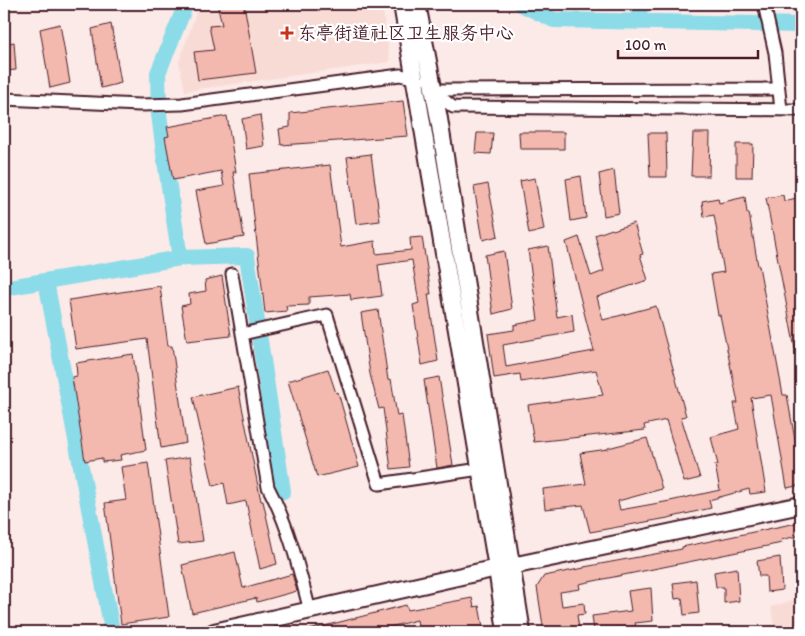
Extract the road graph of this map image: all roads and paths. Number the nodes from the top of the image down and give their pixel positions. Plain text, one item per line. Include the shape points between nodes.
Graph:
1 (402, 4) edge
2 (417, 4) edge
3 (764, 4) edge
4 (414, 78) junction
5 (778, 89) junction
6 (432, 90) junction
7 (4, 99) edge
8 (781, 110) junction
9 (801, 110) edge
10 (232, 274) dead end
11 (242, 334) junction
12 (480, 469) junction
13 (801, 505) edge
14 (504, 567) junction
15 (310, 611) junction
16 (214, 632) edge
17 (506, 632) edge
18 (522, 632) edge

1 - 4 main road
2 - 6 main road
3 - 5 street via 775,53
4 - 6 street
4 - 7 street via 400,75 182,104
4 - 12 main road
5 - 6 street
5 - 8 street
6 - 8 street via 453,107
6 - 14 main road via 439,119
8 - 9 street
10 - 11 street
11 - 12 street via 326,315 379,484
11 - 15 street via 268,487 297,562
12 - 14 main road
13 - 14 main road
14 - 15 main road
14 - 17 main road
14 - 18 main road
15 - 16 main road

